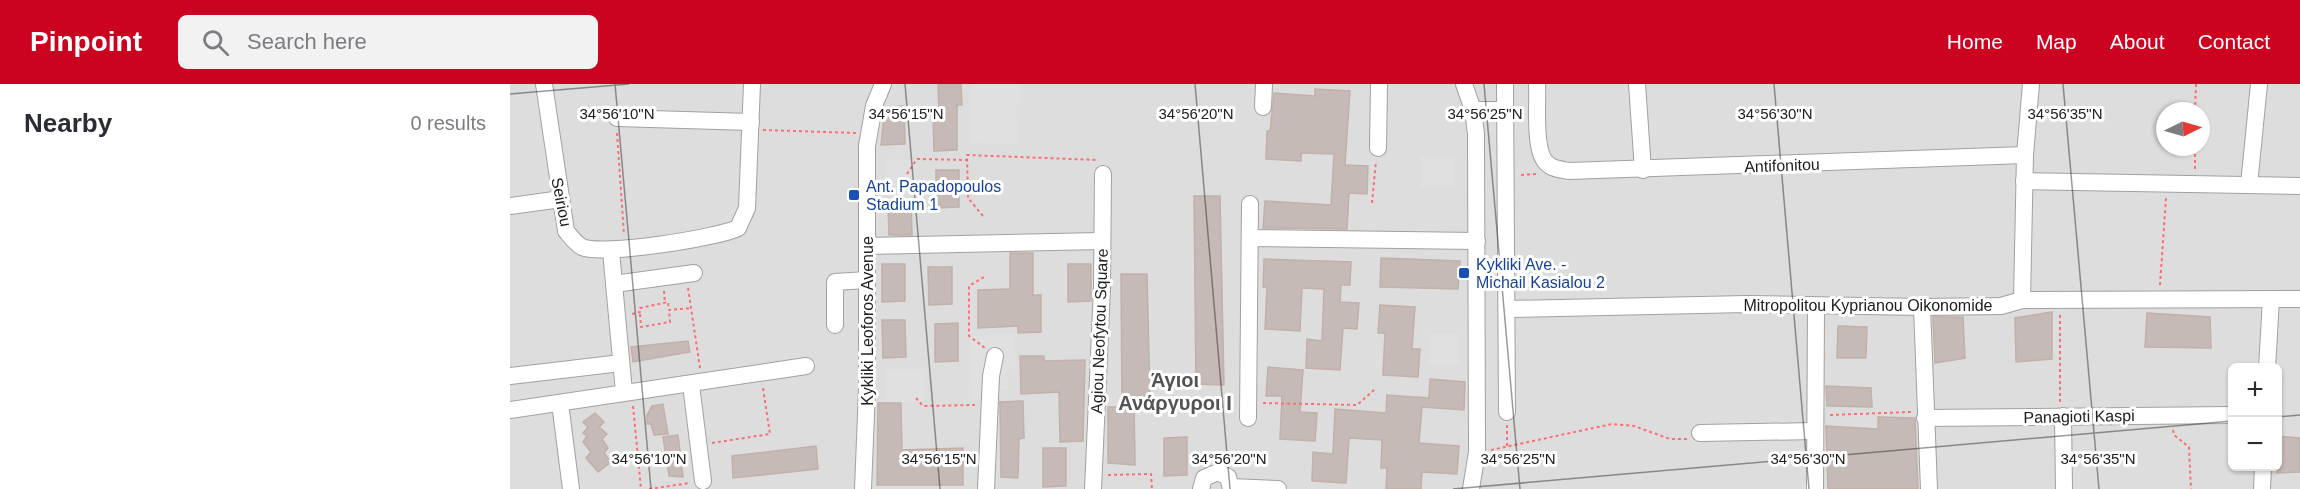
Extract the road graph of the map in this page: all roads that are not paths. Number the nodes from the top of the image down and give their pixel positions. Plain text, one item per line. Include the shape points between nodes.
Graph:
1 (544, 84) edge
2 (752, 84) edge
3 (883, 84) edge
4 (1264, 84) edge
5 (1379, 84) edge
6 (1464, 84) edge
7 (1505, 84) edge
8 (1537, 84) edge
9 (1636, 84) edge
10 (2031, 84) edge
11 (2259, 84) edge
12 (1263, 107) dead end
13 (1473, 110) junction
14 (1505, 110) junction
15 (616, 118) road end
16 (751, 126) junction
17 (1378, 148) road end
18 (2025, 155) junction
19 (1643, 170) junction
20 (1103, 174) road end
21 (2024, 181) junction
22 (2249, 185) junction
23 (2300, 186) edge
24 (561, 199) junction
25 (1250, 204) dead end
26 (510, 206) edge
27 (1250, 238) junction
28 (1102, 241) junction
29 (1477, 241) junction
30 (867, 246) junction
31 (618, 250) junction
32 (690, 273) road end
33 (867, 280) junction
34 (614, 284) junction
35 (2271, 299) junction
36 (2300, 299) edge
37 (2022, 300) junction
38 (1816, 307) junction
39 (1922, 308) junction
40 (1508, 309) junction
41 (835, 325) dead end
42 (995, 356) road end
43 (621, 363) junction
44 (2267, 363) edge
45 (806, 366) dead end
46 (510, 376) edge
47 (697, 384) junction
48 (628, 392) junction
49 (560, 403) junction
50 (510, 410) edge
51 (1248, 411) road end
52 (1507, 412) road end
53 (1925, 415) junction
54 (2228, 415) edge
55 (2062, 416) junction
56 (1815, 424) junction
57 (1700, 433) road end
58 (2263, 471) edge
59 (703, 481) road end
60 (1093, 482) edge
61 (1231, 488) edge
62 (572, 489) edge
63 (863, 489) edge
64 (986, 489) edge
65 (1201, 489) edge
66 (1278, 489) edge
67 (1471, 489) edge
68 (1815, 489) edge
69 (1929, 489) edge
70 (2064, 489) edge
71 (2262, 489) edge

1 - 24 street, Seiriou
2 - 16 street
3 - 30 street, Kykliki Leoforos Avenue via 869,134
4 - 12 street
5 - 17 street
6 - 13 street
7 - 14 street
8 - 19 street, Antifonitou via 1539,142 1548,164
9 - 19 street
10 - 18 street
11 - 22 street
13 - 14 street
13 - 29 street
14 - 40 street
15 - 16 street
16 - 31 street, Seiriou via 747,208 738,228
18 - 19 street, Antifonitou
18 - 21 street
20 - 28 street, Agiou Neofytou Square
21 - 22 street
21 - 37 street
22 - 23 street
24 - 26 street
24 - 31 street, Seiriou via 566,231 574,241 583,247
25 - 27 street
27 - 29 street
27 - 51 street
28 - 30 street
28 - 60 street, Agiou Neofytou Square
29 - 67 street via 1477,452
30 - 33 street, Kykliki Leoforos Avenue
31 - 34 street
32 - 34 street
33 - 41 street via 835,282
33 - 63 street, Kykliki Leoforos Avenue
34 - 43 street
35 - 36 street, Mitropolitou Kyprianou Oikonomide
35 - 37 street, Mitropolitou Kyprianou Oikonomide
35 - 44 street
37 - 39 street, Mitropolitou Kyprianou Oikonomide via 2001,306
38 - 39 street, Mitropolitou Kyprianou Oikonomide
38 - 40 street, Mitropolitou Kyprianou Oikonomide via 1748,304
38 - 56 street
39 - 53 street
40 - 52 street
42 - 64 street
43 - 46 street
43 - 48 street
45 - 47 street
47 - 48 street
47 - 59 street
48 - 49 street
49 - 50 street
49 - 62 street
53 - 55 street, Panagioti Kaspi
53 - 69 street
54 - 55 street, Panagioti Kaspi
55 - 70 street
56 - 57 street
56 - 68 street
58 - 71 street
61 - 65 street via 1223,474 1213,472 1204,478
61 - 66 street

